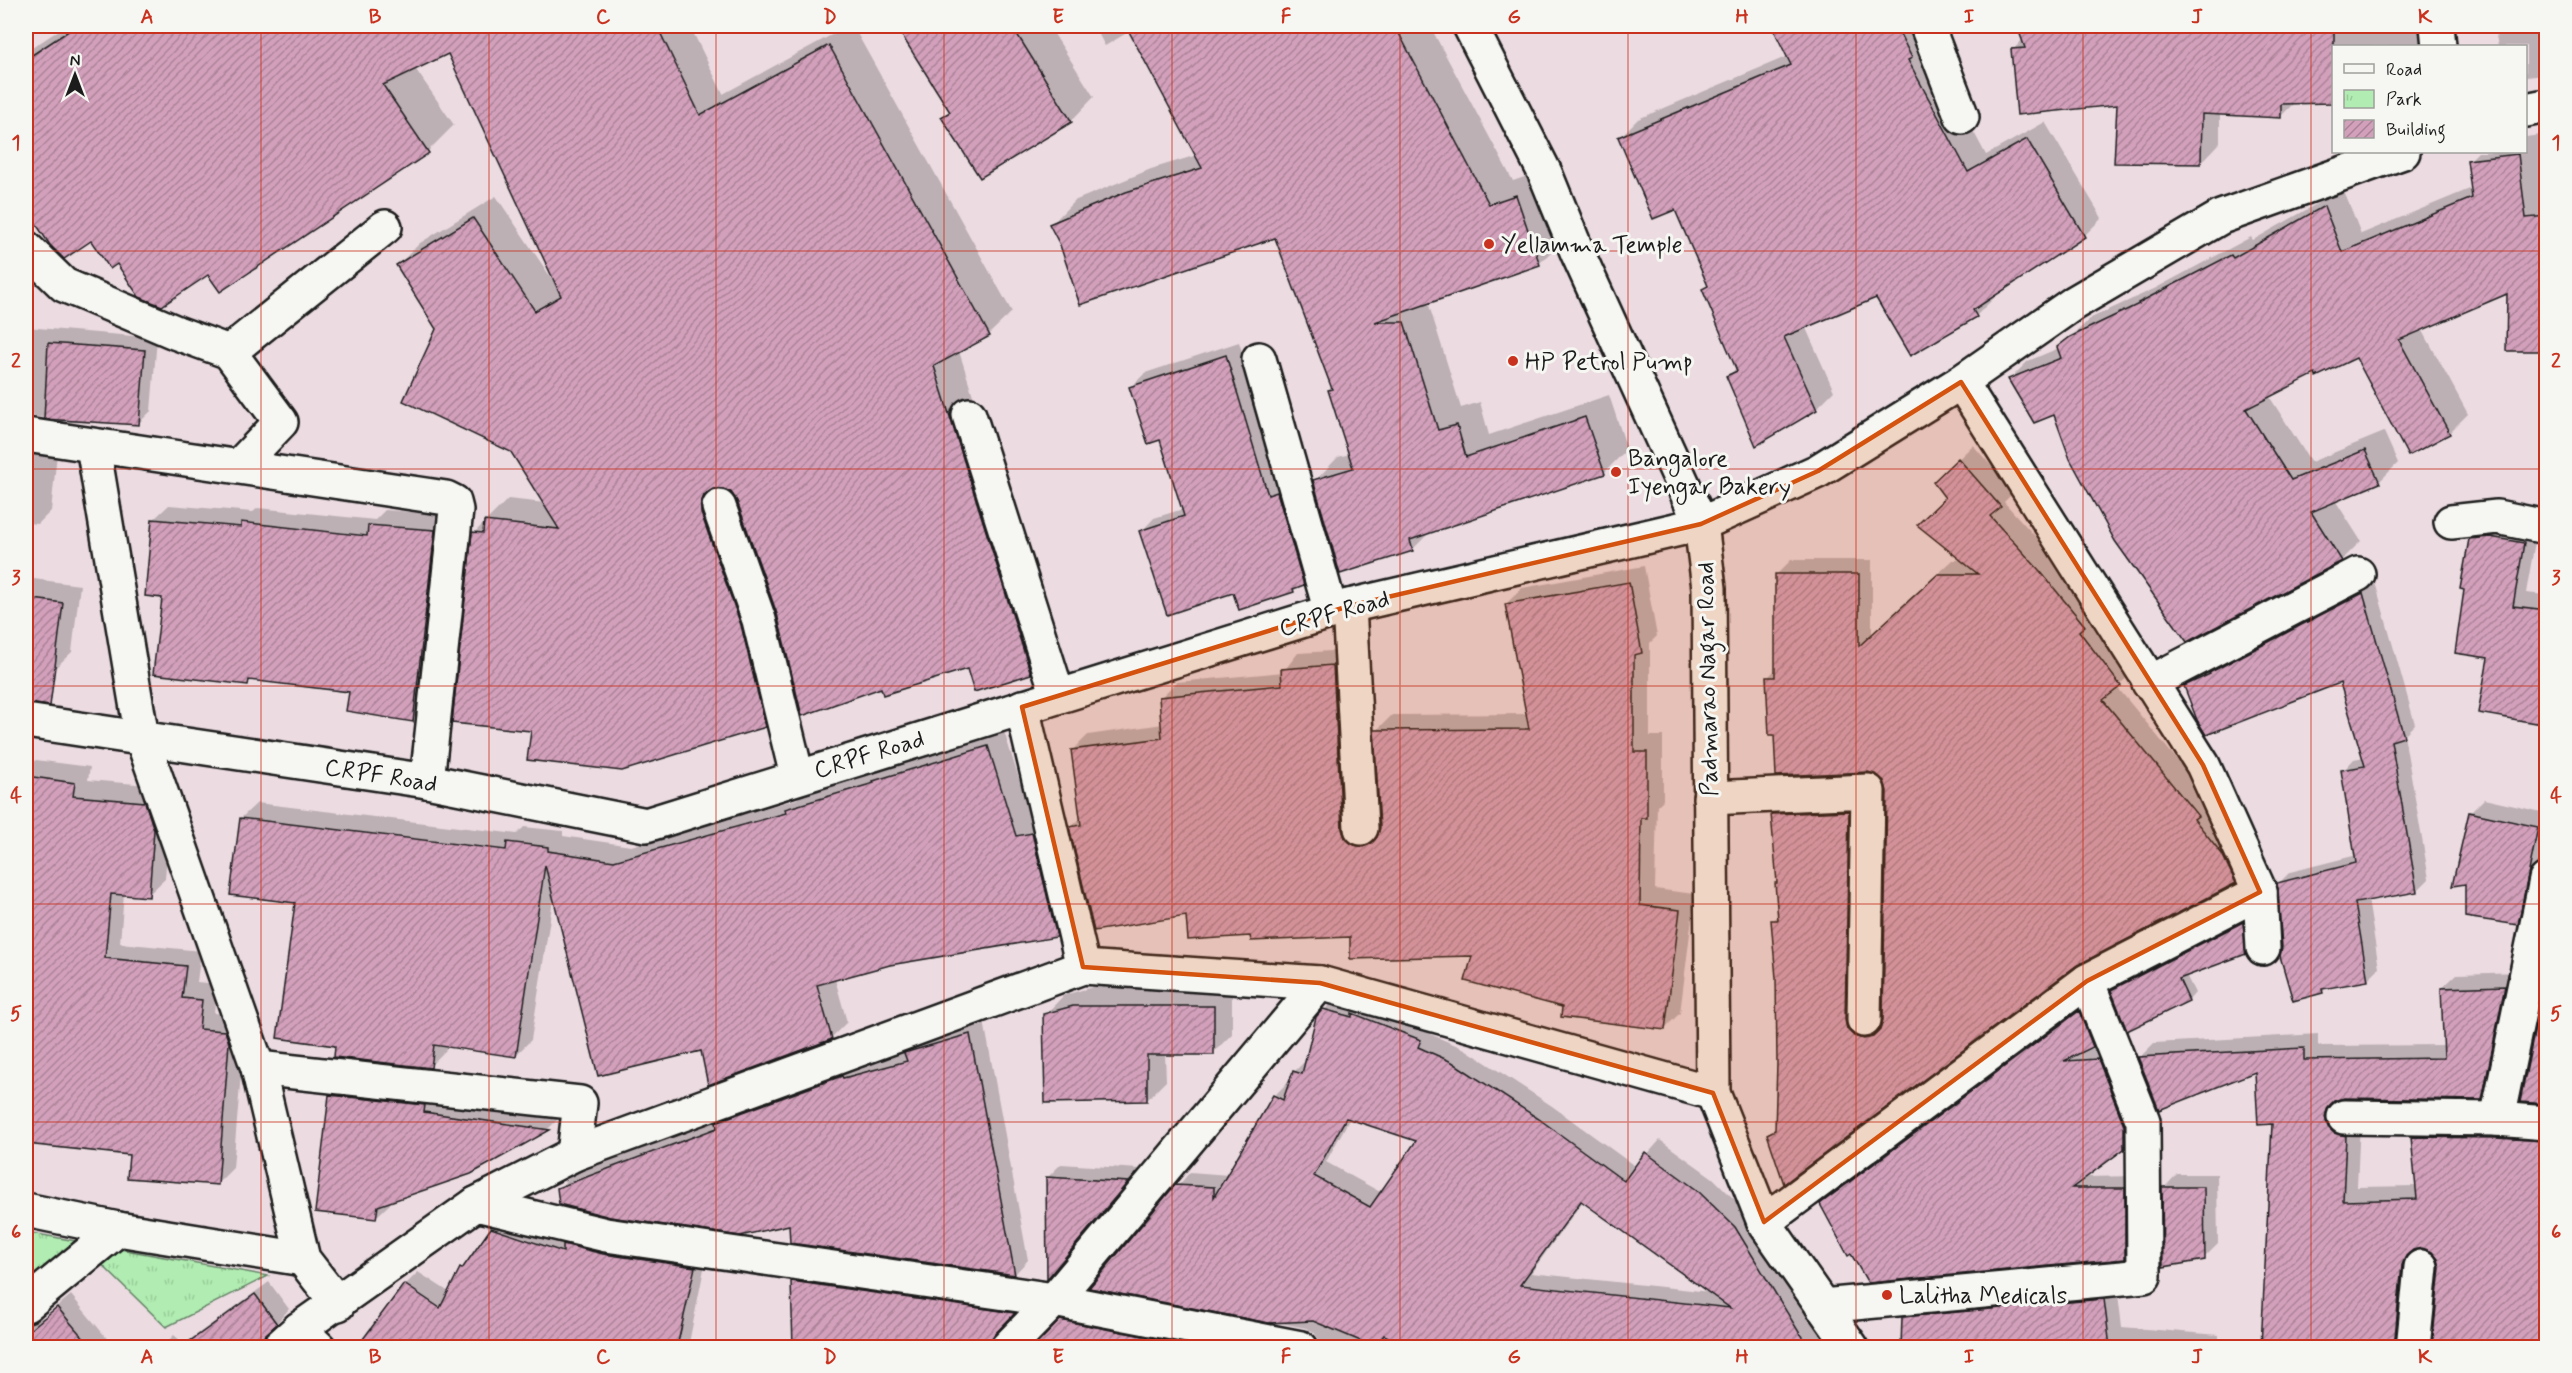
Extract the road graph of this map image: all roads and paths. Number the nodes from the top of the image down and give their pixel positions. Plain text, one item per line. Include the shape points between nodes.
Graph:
1 (1470, 26) edge
2 (1927, 26) edge
3 (2437, 26) edge
4 (2439, 45) edge
5 (2547, 106) edge
6 (2527, 110) edge
7 (1962, 117) dead end
8 (2400, 153) edge
9 (385, 226) dead end
10 (26, 248) edge
11 (229, 352) junction
12 (1259, 358) dead end
13 (1961, 381) junction
14 (969, 414) dead end
15 (26, 435) edge
16 (93, 446) junction
17 (239, 466) junction
18 (719, 507) dead end
19 (2451, 522) dead end
20 (1701, 524) junction
21 (2547, 526) edge
22 (2358, 574) dead end
23 (1340, 609) junction
24 (2150, 683) junction
25 (1058, 696) junction
26 (1022, 706) junction
27 (26, 721) edge
28 (142, 738) junction
29 (797, 776) junction
30 (427, 781) junction
31 (1710, 798) junction
32 (1361, 828) dead end
33 (2547, 880) edge
34 (2260, 892) junction
35 (2263, 948) dead end
36 (1083, 967) junction
37 (2087, 981) junction
38 (1320, 983) junction
39 (1864, 1020) dead end
40 (258, 1068) junction
41 (1713, 1093) junction
42 (2344, 1117) dead end
43 (2497, 1119) junction
44 (2547, 1123) edge
45 (574, 1154) junction
46 (476, 1204) junction
47 (26, 1210) edge
48 (1764, 1222) junction
49 (118, 1229) junction
50 (303, 1259) junction
51 (2421, 1267) dead end
52 (1054, 1300) junction
53 (338, 1304) junction
54 (26, 1305) edge
55 (1822, 1306) junction
56 (299, 1341) edge
57 (1007, 1347) edge
58 (1301, 1347) edge
59 (1852, 1347) edge
60 (2413, 1347) edge

1 - 20 street, Padmarao Nagar Road via 1545,173
2 - 7 street
3 - 4 street
5 - 6 street
8 - 13 street, CRPF Road via 2221,217 2074,303
9 - 11 street
10 - 11 street via 64,285
11 - 17 street via 281,422
12 - 23 street
13 - 20 street, CRPF Road via 1818,471
13 - 24 street
14 - 25 street
15 - 16 street
16 - 17 street
16 - 28 street
17 - 30 street via 454,502
18 - 29 street via 759,620
19 - 21 street via 2497,517
20 - 23 street, CRPF Road
20 - 31 street, Padmarao Nagar Road via 1709,588
22 - 24 street
23 - 25 street, CRPF Road
23 - 32 street
24 - 34 street via 2203,765
25 - 26 street, CRPF Road
26 - 29 street, CRPF Road
26 - 36 street
27 - 28 street, CRPF Road
28 - 30 street, CRPF Road
28 - 40 street
29 - 30 street, CRPF Road via 646,825
31 - 39 street via 1868,791
31 - 41 street, Padmarao Nagar Road
33 - 43 street
34 - 35 street
34 - 37 street
36 - 38 street
36 - 45 street
37 - 48 street
37 - 55 street via 2143,1121 2144,1276
38 - 41 street
38 - 52 street
40 - 45 street via 580,1103
40 - 50 street
41 - 48 street, Padmarao Nagar Road
42 - 43 street
43 - 44 street
45 - 46 street
46 - 52 street via 606,1235
46 - 53 street
47 - 49 street
48 - 55 street, Padmarao Nagar Road
49 - 50 street
49 - 54 street
50 - 53 street
51 - 60 street
52 - 57 street
52 - 58 street
53 - 56 street
55 - 59 street, Padmarao Nagar Road

